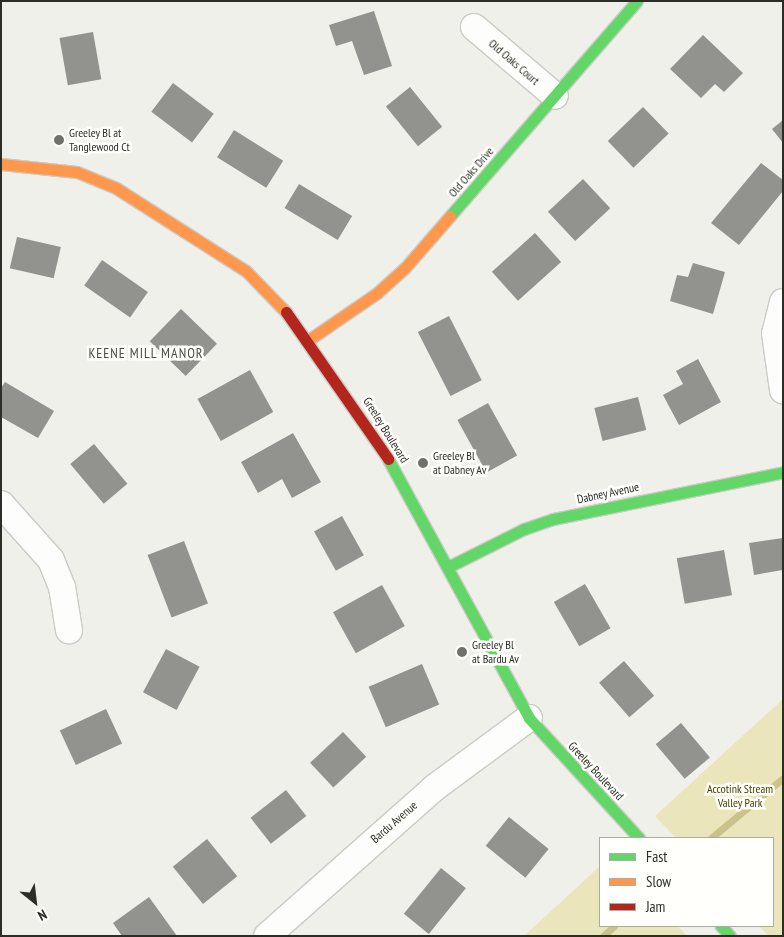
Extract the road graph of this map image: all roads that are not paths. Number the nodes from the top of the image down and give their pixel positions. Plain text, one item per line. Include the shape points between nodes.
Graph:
1 (637, 1) edge
2 (474, 27) dead end
3 (555, 96) junction
4 (1, 164) edge
5 (783, 302) edge
6 (307, 341) junction
7 (783, 390) edge
8 (783, 472) edge
9 (1, 504) edge
10 (448, 567) junction
11 (69, 630) dead end
12 (529, 718) junction
13 (638, 837) edge
14 (267, 936) edge

1 - 3 street, Old Oaks Drive
2 - 3 street, Old Oaks Court
3 - 6 street, Old Oaks Drive via 404,269 377,293
4 - 6 street, Greeley Boulevard via 77,172 116,188 246,270 278,301
5 - 7 street via 775,333
6 - 10 street, Greeley Boulevard via 379,443
8 - 10 street, Dabney Avenue via 553,518
9 - 11 street via 43,547 51,560 62,587
10 - 12 street, Greeley Boulevard
12 - 13 street, Greeley Boulevard
12 - 14 street, Bardu Avenue via 420,799

